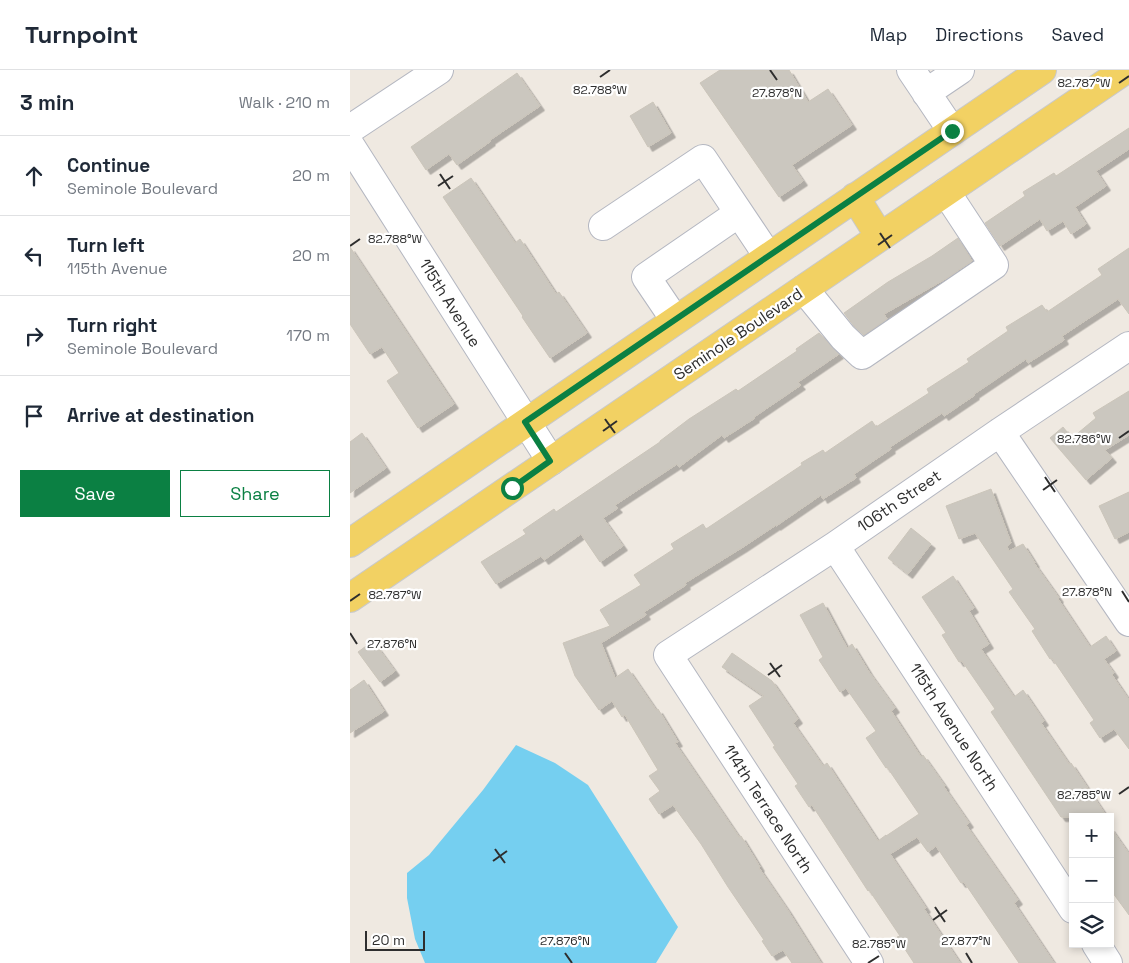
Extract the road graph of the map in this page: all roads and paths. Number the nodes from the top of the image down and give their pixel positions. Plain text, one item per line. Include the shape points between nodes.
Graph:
1 (439, 70) edge
2 (911, 70) edge
3 (960, 70) edge
4 (1125, 70) edge
5 (1030, 73) edge
6 (926, 93) junction
7 (350, 129) edge
8 (952, 131) junction
9 (350, 145) edge
10 (946, 192) junction
11 (855, 197) junction
12 (739, 213) junction
13 (603, 226) dead end
14 (880, 237) junction
15 (768, 256) junction
16 (804, 288) junction
17 (675, 320) junction
18 (1129, 346) edge
19 (525, 422) junction
20 (1000, 432) junction
21 (550, 461) junction
22 (350, 543) edge
23 (835, 546) junction
24 (1121, 593) edge
25 (350, 598) edge
26 (1129, 622) edge
27 (668, 655) joint
28 (1069, 903) edge
29 (1099, 948) edge
30 (869, 963) edge
31 (1108, 963) edge

1 - 7 street
2 - 6 street
3 - 6 street
4 - 10 main road, Seminole Boulevard
5 - 8 main road
6 - 8 street
8 - 11 main road
9 - 19 street, 115th Avenue
10 - 14 main road, Seminole Boulevard
10 - 16 street via 994,265 862,355 843,337
11 - 14 main road
11 - 15 main road
12 - 13 street via 703,159
12 - 15 street
12 - 17 street via 646,277
14 - 16 main road, Seminole Boulevard
15 - 17 main road
16 - 21 main road, Seminole Boulevard
17 - 19 main road
18 - 20 street, 106th Street
19 - 21 street, 115th Avenue
19 - 22 main road
20 - 23 street, 106th Street
20 - 24 street
21 - 25 main road, Seminole Boulevard
23 - 27 street, 106th Street
23 - 28 street, 115th Avenue North
24 - 26 street
27 - 30 street, 114th Terrace North
29 - 31 street

